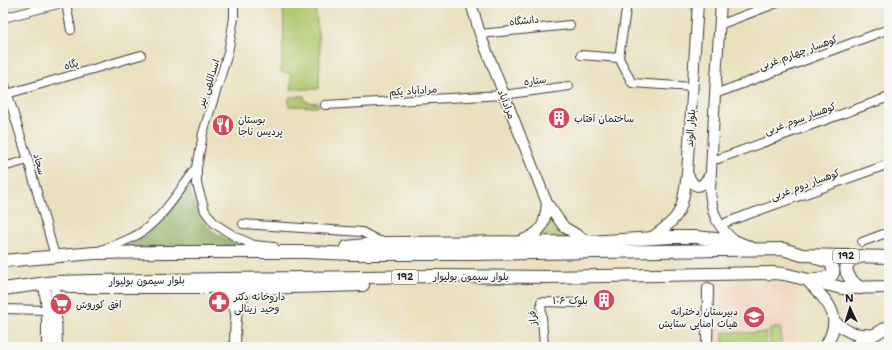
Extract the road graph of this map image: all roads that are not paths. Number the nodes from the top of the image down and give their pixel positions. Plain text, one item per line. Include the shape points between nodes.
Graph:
1 (62, 3) edge
2 (66, 3) edge
3 (234, 3) edge
4 (471, 3) edge
5 (627, 3) edge
6 (698, 3) edge
7 (721, 3) edge
8 (777, 3) edge
9 (3, 18) edge
10 (570, 25) dead end
11 (718, 25) junction
12 (889, 29) edge
13 (70, 30) dead end
14 (480, 34) junction
15 (581, 54) dead end
16 (141, 55) dead end
17 (619, 58) junction
18 (3, 79) edge
19 (569, 86) dead end
20 (693, 87) junction
21 (7, 94) junction
22 (503, 94) junction
23 (714, 94) junction
24 (889, 97) edge
25 (325, 106) dead end
26 (718, 158) dead end
27 (28, 160) junction
28 (889, 164) edge
29 (3, 167) edge
30 (197, 168) junction
31 (687, 173) junction
32 (710, 175) junction
33 (547, 203) junction
34 (727, 222) dead end
35 (243, 224) dead end
36 (889, 232) edge
37 (649, 239) junction
38 (734, 241) junction
39 (590, 242) junction
40 (862, 242) dead end
41 (384, 243) junction
42 (513, 243) junction
43 (758, 250) junction
44 (306, 252) junction
45 (94, 253) junction
46 (802, 254) junction
47 (55, 256) junction
48 (863, 256) junction
49 (889, 257) edge
50 (3, 261) edge
51 (433, 276) junction
52 (219, 279) junction
53 (807, 280) junction
54 (50, 283) junction
55 (889, 287) edge
56 (252, 288) junction
57 (708, 288) dead end
58 (860, 288) junction
59 (3, 289) edge
60 (227, 289) junction
61 (579, 303) dead end
62 (3, 309) edge
63 (47, 310) junction
64 (236, 313) junction
65 (835, 322) junction
66 (889, 326) edge
67 (873, 335) junction
68 (47, 347) edge
69 (57, 347) edge
70 (235, 347) edge
71 (544, 347) edge
72 (707, 347) edge
73 (825, 347) edge
74 (853, 347) edge

1 - 9 street
2 - 13 street
3 - 30 street, اسداللهی نیر via 228,53 205,123
4 - 14 street, مرادآباد
5 - 17 street
6 - 20 street, بلوار الوند
7 - 11 street
8 - 11 street
10 - 14 street, دانشگاه
11 - 23 street
12 - 23 street, کوهسار چهارم غربی
14 - 22 street, مرادآباد
15 - 17 street
16 - 21 street, پگاه
17 - 20 street via 632,83
18 - 21 street, سجاد
19 - 22 street, ستاره
20 - 31 street, بلوار الوند
21 - 27 street, سجاد
22 - 25 street, مرادآباد یکم
22 - 33 street, مرادآباد
23 - 32 street
24 - 26 street, کوهسار سوم غربی
27 - 29 street
27 - 47 street, سجاد
28 - 34 street, کوهسار دوم غربی
30 - 44 street, اسداللهی نیر via 204,211 215,224 254,245
30 - 45 street, اسداللهی نیر via 156,220 143,231
31 - 32 street via 695,186 703,185
31 - 37 street, بلوار الوند via 684,199 676,218
32 - 38 street via 714,214 721,229
33 - 39 street, مرادآباد via 564,227
33 - 42 street via 545,222 540,229 531,236
35 - 41 street via 362,232
36 - 40 street
37 - 38 main road via 696,236
37 - 39 main road
38 - 43 main road
39 - 42 main road
41 - 42 main road
41 - 44 main road
43 - 44 main road, 192 via 475,254
43 - 46 main road, 192 via 783,249
44 - 45 main road, 192
45 - 47 main road, 192
46 - 48 main road, 192
46 - 53 main road via 828,260 833,268 827,279
47 - 50 main road, 192
48 - 49 main road, 192
48 - 58 main road via 850,261 848,265 848,277
51 - 52 main road, بلوار سیمون بولیوار / 192
51 - 53 main road, بلوار سیمون بولیوار / 192 via 773,273
51 - 56 main road via 390,285
52 - 54 main road, بلوار سیمون بولیوار / 192
52 - 60 main road
53 - 58 main road, بلوار سیمون بولیوار / 192 via 842,288
53 - 65 main road via 826,301
54 - 59 main road, بلوار سیمون بولیوار / 192
54 - 60 street via 71,289
54 - 63 street
54 - 69 street
55 - 58 main road, بلوار سیمون بولیوار / 192
56 - 60 main road
56 - 64 street via 241,299
57 - 72 street
60 - 64 street
61 - 71 street, فراز via 541,302
62 - 63 street
63 - 68 street
64 - 70 street
65 - 67 main road via 851,333
65 - 73 main road via 832,336
66 - 67 main road
67 - 74 main road

